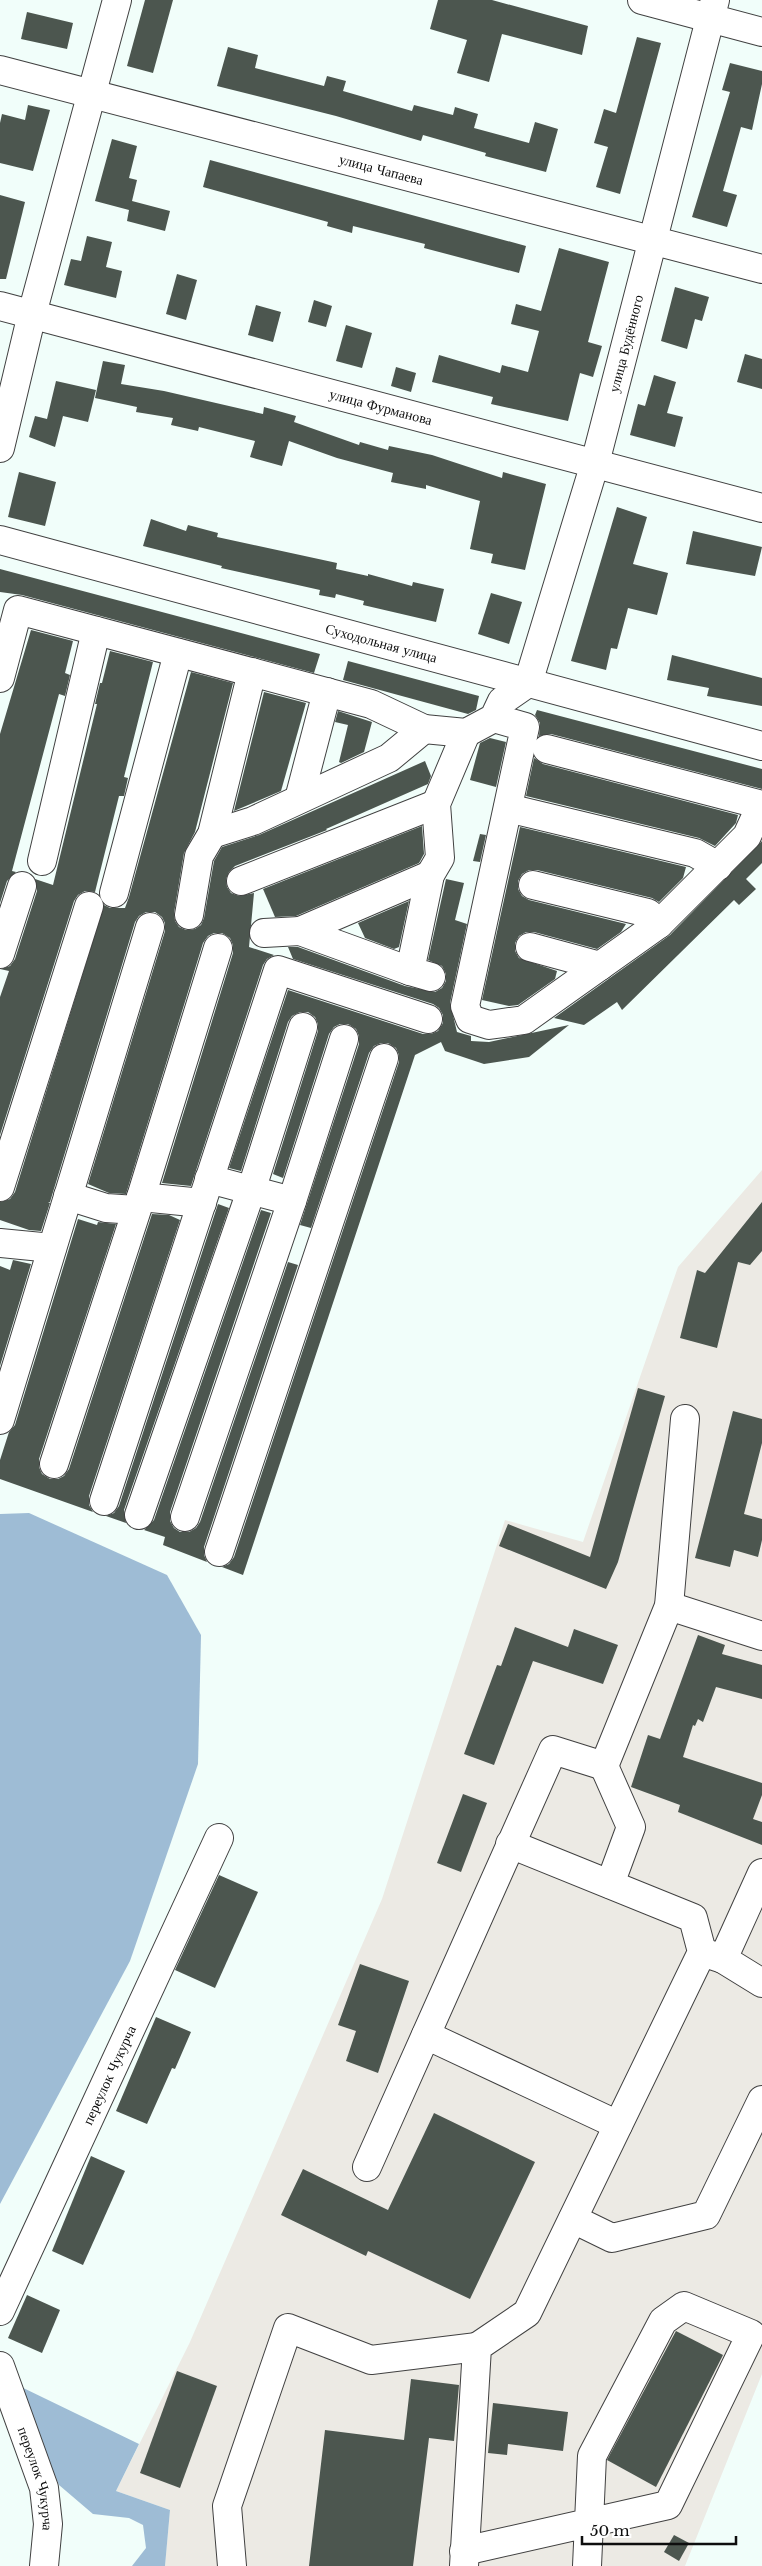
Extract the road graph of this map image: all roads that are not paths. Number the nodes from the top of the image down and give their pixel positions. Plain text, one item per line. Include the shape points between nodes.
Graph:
1 (117, 0) edge
2 (642, 0) edge
3 (712, 9) edge
4 (762, 32) edge
5 (0, 70) edge
6 (93, 94) junction
7 (653, 241) junction
8 (762, 269) edge
9 (0, 306) edge
10 (32, 314) junction
11 (0, 448) edge
12 (595, 463) junction
13 (762, 508) edge
14 (0, 540) edge
15 (96, 631) junction
16 (178, 653) junction
17 (252, 672) junction
18 (0, 678) edge
19 (528, 683) junction
20 (327, 692) junction
21 (494, 718) junction
22 (424, 729) junction
23 (466, 733) junction
24 (762, 746) edge
25 (547, 750) dead end
26 (299, 800) junction
27 (436, 804) junction
28 (761, 805) edge
29 (508, 808) junction
30 (212, 834) junction
31 (42, 861) dead end
32 (718, 866) junction
33 (430, 875) junction
34 (242, 881) dead end
35 (534, 885) dead end
36 (22, 886) dead end
37 (114, 893) dead end
38 (89, 906) dead end
39 (189, 915) dead end
40 (659, 924) junction
41 (150, 927) dead end
42 (300, 931) junction
43 (264, 933) dead end
44 (218, 948) dead end
45 (530, 948) dead end
46 (0, 954) edge
47 (600, 966) junction
48 (428, 1019) dead end
49 (303, 1027) dead end
50 (344, 1039) dead end
51 (384, 1058) dead end
52 (0, 1187) edge
53 (206, 1191) junction
54 (251, 1191) junction
55 (68, 1196) junction
56 (292, 1202) junction
57 (138, 1204) junction
58 (279, 1239) junction
59 (0, 1243) edge
60 (52, 1248) junction
61 (320, 1253) junction
62 (685, 1419) dead end
63 (0, 1420) edge
64 (54, 1464) dead end
65 (104, 1501) dead end
66 (139, 1515) dead end
67 (185, 1517) dead end
68 (219, 1552) dead end
69 (669, 1606) junction
70 (762, 1636) edge
71 (604, 1766) junction
72 (219, 1838) dead end
73 (510, 1844) junction
74 (762, 1873) edge
75 (610, 1884) junction
76 (713, 1955) junction
77 (762, 1983) edge
78 (426, 2035) junction
79 (762, 2100) edge
80 (618, 2125) junction
81 (367, 2168) dead end
82 (573, 2218) junction
83 (0, 2311) edge
84 (477, 2347) junction
85 (0, 2366) edge
86 (588, 2524) junction
87 (464, 2559) edge
88 (44, 2566) edge
89 (232, 2566) edge
90 (587, 2566) edge

1 - 6 street
2 - 3 street
3 - 4 street
3 - 7 street, улица Будённого
5 - 6 street, улица Чапаева
6 - 7 street, улица Чапаева
6 - 10 street
7 - 8 street, улица Чапаева
7 - 12 street, улица Будённого
9 - 10 street, улица Фурманова
10 - 11 street
10 - 12 street, улица Фурманова
12 - 13 street, улица Фурманова
12 - 19 street, улица Будённого
14 - 19 street, Суходольная улица
15 - 16 street
15 - 18 street via 18,610
15 - 31 street
16 - 17 street
16 - 37 street
17 - 20 street
17 - 30 street
19 - 21 street via 502,702
19 - 24 street, Суходольная улица
20 - 22 street via 371,704
20 - 26 street
21 - 23 street
21 - 29 street via 525,727
22 - 23 street
22 - 26 street via 389,758
23 - 27 street
25 - 28 street
26 - 30 street via 253,821
27 - 33 street via 440,858
27 - 34 street
28 - 32 street via 747,836
29 - 32 street via 695,853
29 - 47 street via 465,1006 470,1019 489,1025 524,1020
30 - 39 street via 199,856
32 - 40 street
33 - 42 street
33 - 42 street via 420,974
35 - 40 street via 648,913
36 - 46 street
38 - 52 street
40 - 47 street
41 - 55 street
42 - 43 street
44 - 57 street
45 - 47 street
48 - 53 street via 278,970
49 - 54 street
50 - 56 street
51 - 61 street
53 - 54 street
53 - 57 street
53 - 65 street
54 - 56 street
54 - 66 street
55 - 57 street via 106,1208
55 - 60 street
56 - 58 street
57 - 64 street
58 - 61 street
58 - 67 street
59 - 60 street
60 - 63 street
61 - 68 street
62 - 69 street
69 - 70 street
69 - 71 street
71 - 73 street via 552,1750
71 - 75 street via 631,1827
72 - 83 street, переулок Чукурча
73 - 75 street
73 - 78 street
74 - 76 street
75 - 76 street via 693,1918
76 - 77 street
76 - 80 street
78 - 80 street
78 - 81 street
79 - 82 street via 706,2215 612,2238
80 - 82 street
82 - 84 street via 527,2313
84 - 87 street
84 - 89 street via 371,2360 288,2328 228,2506
85 - 88 street, переулок Чукурча via 44,2488 48,2524
86 - 86 street via 668,2505 751,2334 684,2306 663,2321 592,2456
86 - 87 street
86 - 90 street

